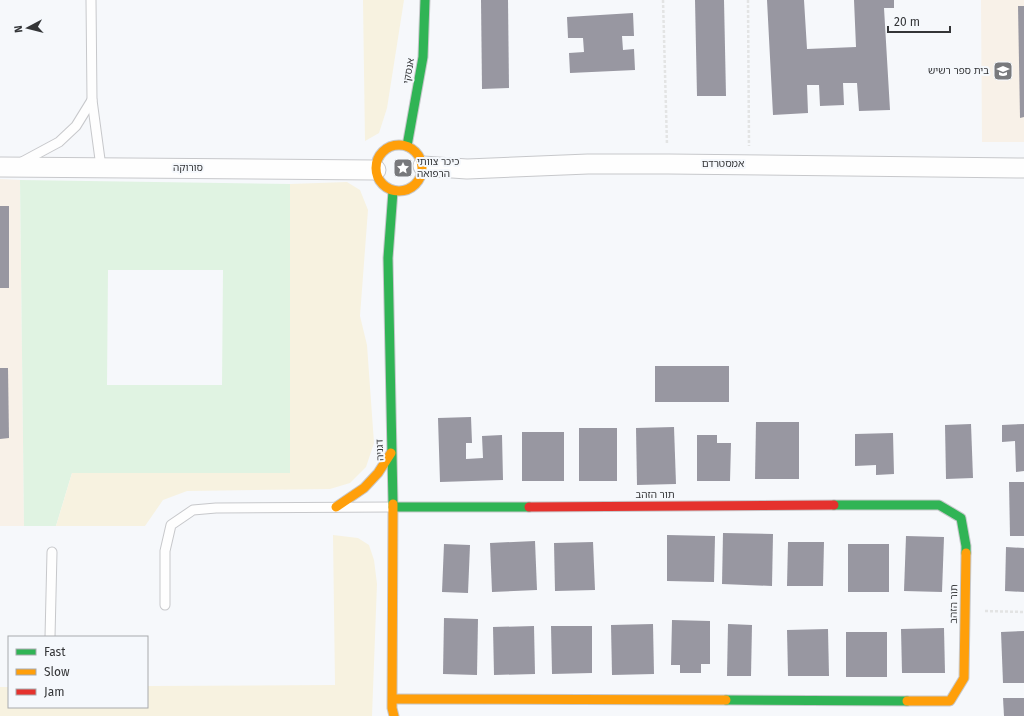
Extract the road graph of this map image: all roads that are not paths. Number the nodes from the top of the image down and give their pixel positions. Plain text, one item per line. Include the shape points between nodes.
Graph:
1 (91, 0) edge
2 (425, 0) edge
3 (92, 100) junction
4 (407, 146) junction
5 (423, 166) junction
6 (5, 167) edge
7 (101, 167) junction
8 (1024, 168) edge
9 (376, 170) junction
10 (393, 191) junction
11 (391, 453) junction
12 (336, 507) junction
13 (393, 507) junction
14 (52, 552) dead end
15 (165, 605) dead end
16 (50, 636) edge
17 (392, 710) edge

1 - 3 lane
2 - 4 street, אנסקי via 423,57
3 - 6 lane via 76,126 58,142 35,156
3 - 7 lane
4 - 5 street via 418,154
4 - 9 street via 392,146 385,149 376,162
5 - 8 street, אמסטרדם via 467,169 588,164 750,164
5 - 10 street via 419,181 414,187 400,192
6 - 7 street, סורוקה
7 - 9 street, סורוקה
9 - 10 street via 381,183
10 - 11 street, דגניה via 388,258
11 - 12 street via 364,488
11 - 13 street, דגניה
12 - 13 lane
12 - 15 lane via 193,510 172,525 165,551
13 - 17 street, דגניה
13 - 17 street, תור הזהב via 939,505 961,518 966,546 964,678 950,701
14 - 16 lane

